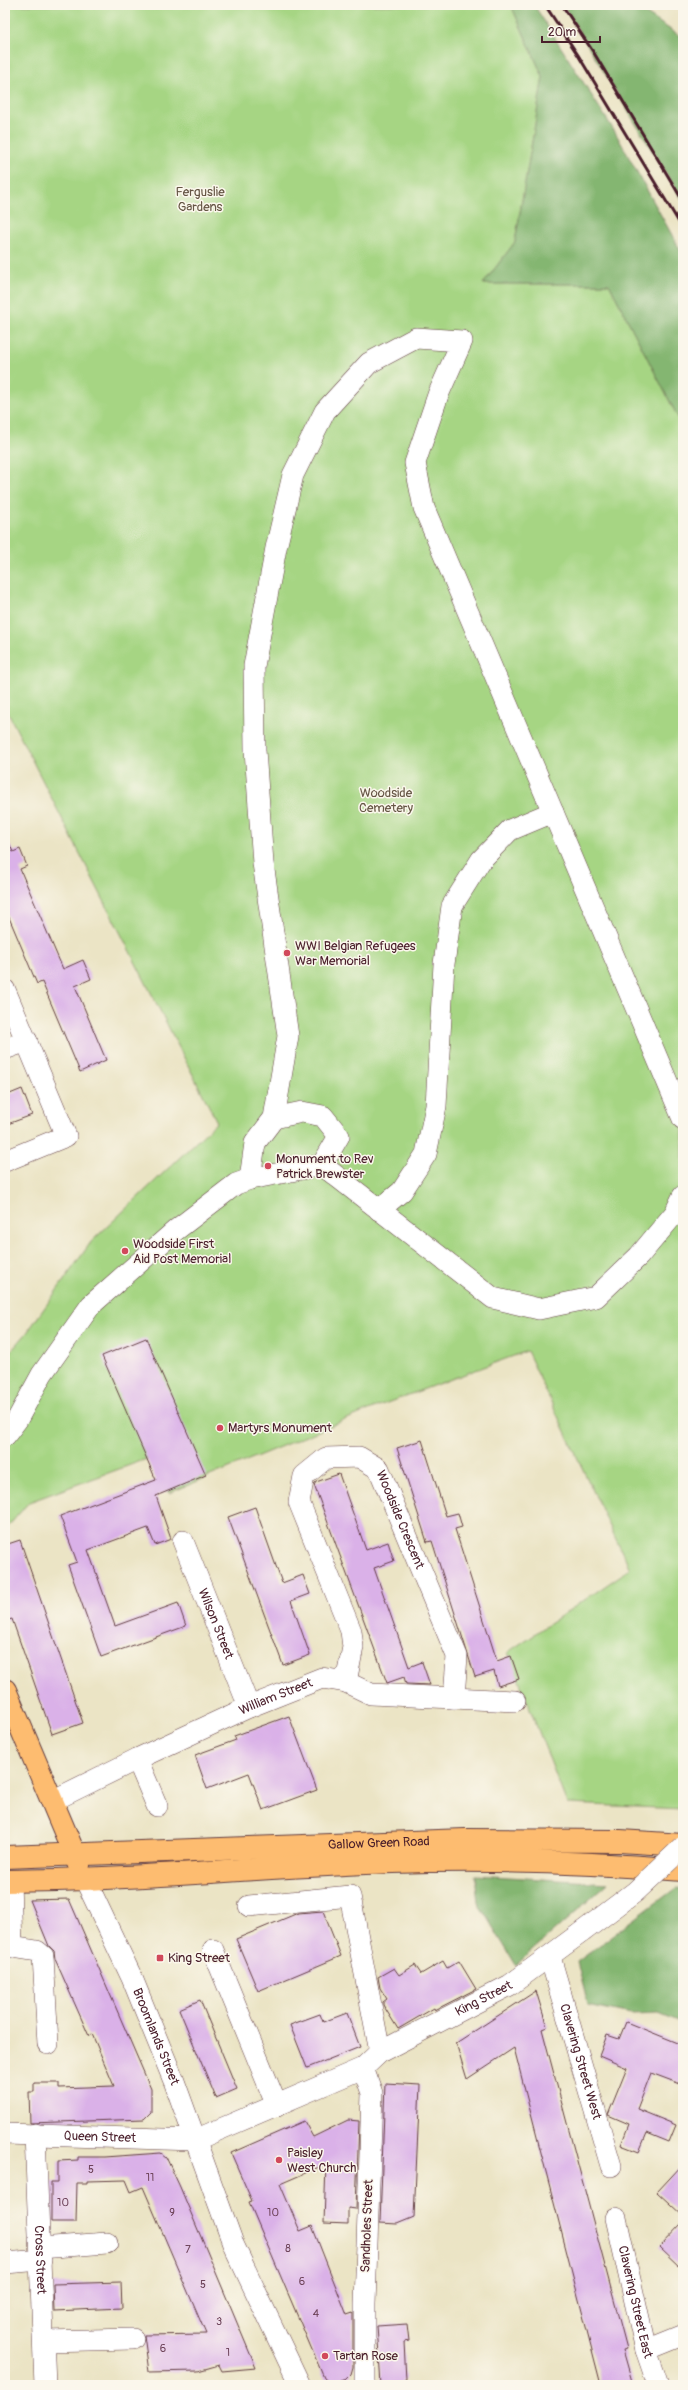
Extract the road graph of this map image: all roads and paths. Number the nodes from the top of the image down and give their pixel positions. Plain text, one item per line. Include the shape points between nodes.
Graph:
1 (553, 812) junction
2 (5, 990) edge
3 (27, 1041) junction
4 (5, 1049) edge
5 (274, 1118) junction
6 (683, 1119) edge
7 (5, 1161) edge
8 (322, 1165) junction
9 (250, 1179) junction
10 (683, 1196) edge
11 (379, 1210) junction
12 (5, 1436) edge
13 (183, 1541) dead end
14 (346, 1682) junction
15 (5, 1690) edge
16 (454, 1698) junction
17 (515, 1701) dead end
18 (249, 1707) junction
19 (137, 1759) junction
20 (52, 1801) junction
21 (157, 1806) dead end
22 (683, 1846) edge
23 (74, 1854) junction
24 (5, 1857) edge
25 (683, 1870) edge
26 (85, 1879) junction
27 (7, 1881) edge
28 (249, 1906) dead end
29 (213, 1950) dead end
30 (550, 1957) junction
31 (48, 2044) dead end
32 (380, 2052) junction
33 (363, 2068) junction
34 (277, 2106) junction
35 (5, 2134) edge
36 (36, 2134) junction
37 (195, 2140) junction
38 (611, 2166) dead end
39 (616, 2218) dead end
40 (107, 2243) dead end
41 (40, 2254) junction
42 (5, 2263) edge
43 (683, 2335) edge
44 (133, 2339) dead end
45 (44, 2342) junction
46 (646, 2350) junction
47 (45, 2385) edge
48 (300, 2385) edge
49 (366, 2385) edge
50 (658, 2385) edge

1 - 5 street via 424,508 415,463 438,396 462,341 416,338 369,363 325,411 293,475 276,548 254,666 255,750 262,863 288,1036
1 - 6 street
1 - 11 street via 510,830 481,860 452,906 444,964 436,1106 426,1154 402,1191
2 - 3 street
3 - 4 street
3 - 7 street via 66,1136
5 - 8 street via 302,1112 323,1116 339,1136
5 - 9 street via 256,1143
8 - 9 street
8 - 11 street
9 - 12 street via 236,1184 176,1230 91,1305 42,1374 17,1420
10 - 11 street via 675,1212 639,1256 596,1297 539,1309 493,1298
13 - 18 street, Wilson Street
14 - 16 street, William Street via 371,1694
14 - 16 street, Woodside Crescent via 353,1647 351,1631 298,1502 304,1476 326,1458 359,1456 379,1469 457,1656
14 - 18 street, William Street via 322,1678
15 - 20 main road, Broomlands Street
16 - 17 street, William Street
18 - 19 street, William Street
19 - 20 street, William Street
19 - 21 street
20 - 23 main road, Broomlands Street
22 - 23 main road, Gallow Green Road via 620,1841 465,1840
22 - 30 street, King Street, bridge via 635,1892
23 - 24 main road, Gallow Green Road
23 - 26 main road, Broomlands Street
25 - 26 main road, Gallow Green Road via 551,1861 392,1862
26 - 27 main road, Gallow Green Road
26 - 37 street, Broomlands Street via 132,1978
27 - 31 street via 12,1947 37,1951 43,1956
28 - 32 street via 350,1896
29 - 34 street
30 - 32 street, King Street via 510,1985
30 - 38 street, Clavering Street West
32 - 33 street, King Street
33 - 34 street, King Street
33 - 49 street, Sandholes Street via 372,2093 365,2304
34 - 37 street, King Street
35 - 36 street, Queen Street
36 - 37 street, Queen Street
36 - 41 street, Cross Street
37 - 48 street, Broomlands Street via 234,2246
39 - 46 street, Clavering Street East
40 - 41 street
41 - 42 street
41 - 45 street, Cross Street
43 - 46 street
44 - 45 street
45 - 47 street, Cross Street
46 - 50 street, Clavering Street East

